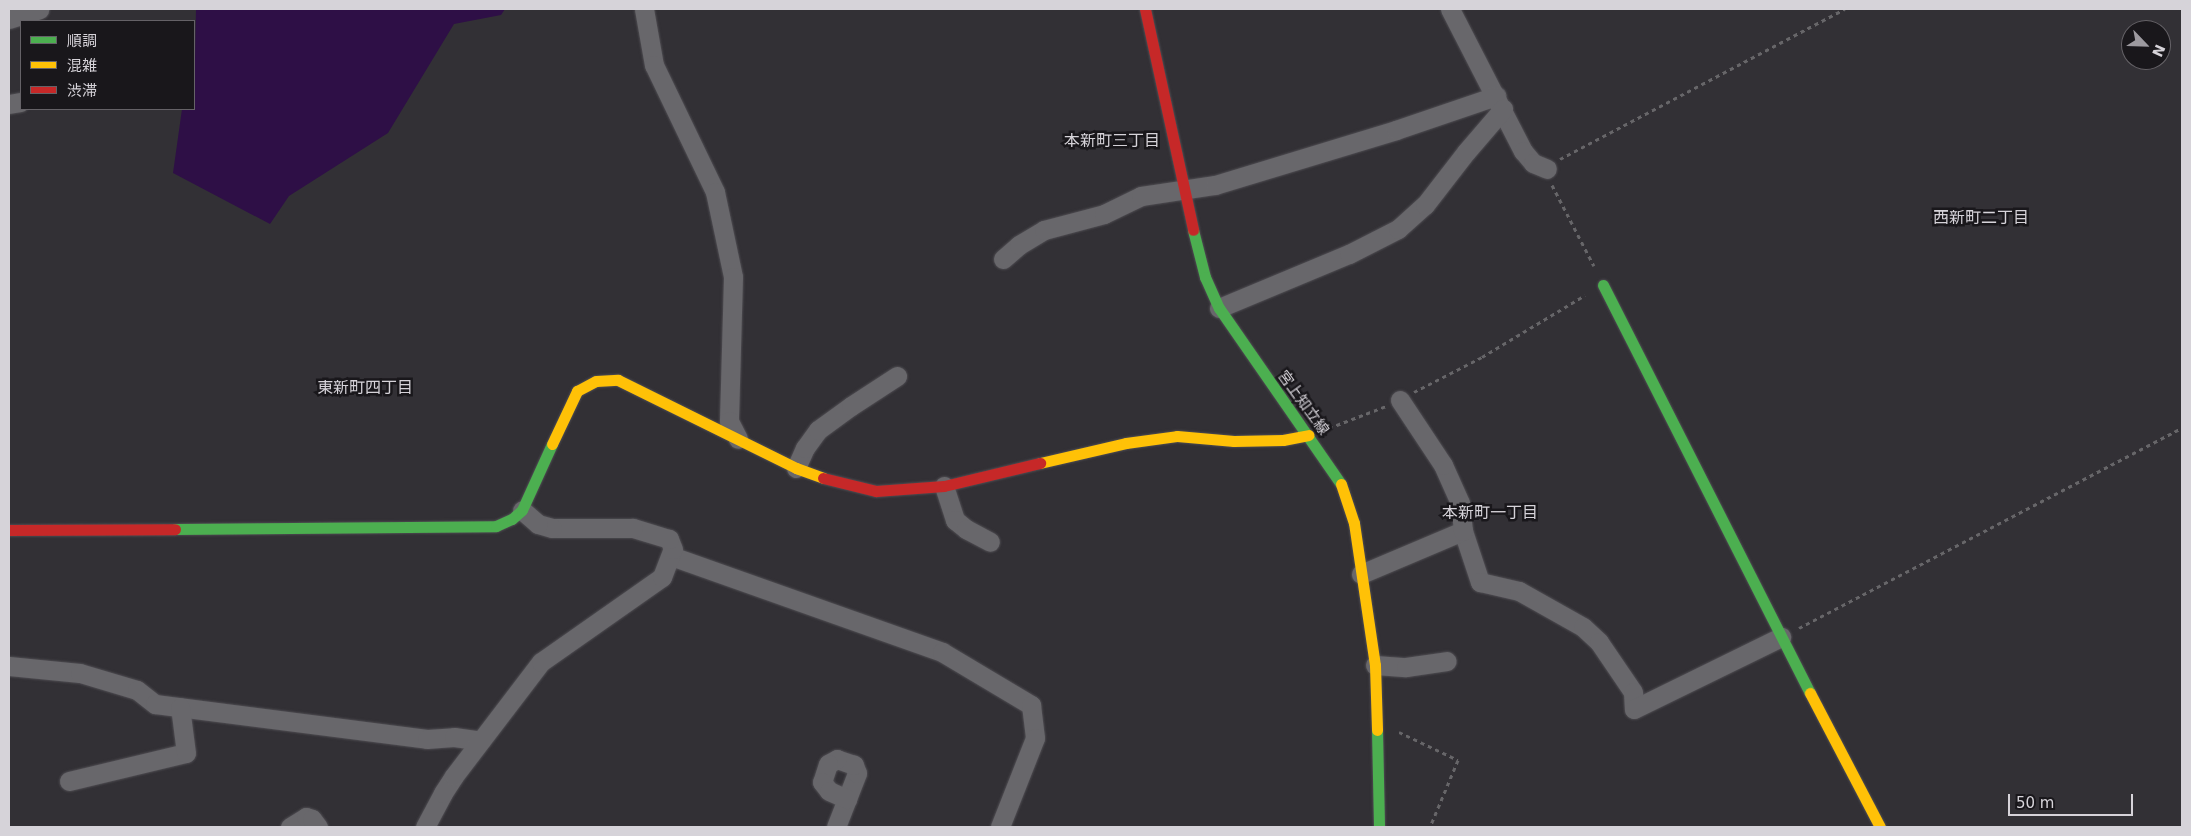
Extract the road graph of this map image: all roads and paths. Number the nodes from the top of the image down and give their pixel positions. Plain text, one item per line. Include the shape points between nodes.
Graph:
1 (39, 9) edge
2 (644, 9) edge
3 (1145, 9) edge
4 (1450, 9) edge
5 (1845, 9) edge
6 (9, 18) edge
7 (1499, 103) junction
8 (1547, 169) junction
9 (1184, 191) junction
10 (1003, 259) dead end
11 (1603, 285) junction
12 (1219, 308) junction
13 (897, 376) dead end
14 (1400, 400) junction
15 (2182, 428) edge
16 (1309, 435) junction
17 (738, 439) junction
18 (796, 468) junction
19 (944, 486) junction
20 (522, 510) junction
21 (9, 530) edge
22 (1463, 531) junction
23 (990, 542) dead end
24 (671, 556) junction
25 (1361, 574) junction
26 (1781, 637) junction
27 (1447, 661) dead end
28 (1375, 665) junction
29 (9, 666) edge
30 (180, 707) junction
31 (1400, 732) dead end
32 (481, 741) junction
33 (69, 781) dead end
34 (847, 799) dead end
35 (290, 827) edge
36 (318, 827) edge
37 (425, 827) edge
38 (836, 827) edge
39 (1000, 827) edge
40 (1379, 827) edge
41 (1430, 827) edge
42 (1880, 827) edge

1 - 6 street
2 - 17 street via 654,65 715,192 733,277 729,421
3 - 9 street, 宮上知立線
4 - 7 street
5 - 8 path
7 - 8 street via 1523,151 1534,163
7 - 9 street via 1215,185
7 - 12 street via 1425,205 1398,229 1349,254
8 - 11 path via 1548,177
9 - 10 street via 1141,196 1104,214 1044,230 1018,245
9 - 12 street, 宮上知立線 via 1205,277
11 - 14 path via 1482,357
11 - 26 street
12 - 16 street, 宮上知立線 via 1276,393
13 - 18 street via 818,430
14 - 16 path
14 - 22 street via 1443,465 1460,503
15 - 26 path
16 - 19 street via 1274,441 1177,436 1126,442
16 - 25 street, 宮上知立線 via 1340,482 1354,523
17 - 18 street
17 - 20 street via 618,380 596,381 577,391
18 - 19 street via 837,483 876,491
19 - 23 street via 955,520
20 - 21 street via 512,520 496,526
20 - 24 street via 538,524 552,528 633,528 669,539 673,549
22 - 25 street
22 - 26 street via 1480,582 1518,591 1583,627 1599,642 1633,692 1634,710
24 - 32 street via 662,577 540,662
24 - 39 street via 942,652 1031,705 1035,738
25 - 28 street, 宮上知立線
26 - 42 street
27 - 28 street via 1406,666
28 - 40 street, 宮上知立線
29 - 30 street via 80,673 137,690 155,704
30 - 32 street via 427,739 454,737
30 - 33 street via 186,753
31 - 41 path via 1458,760
32 - 37 street via 443,793
34 - 38 street
35 - 36 street via 306,817

